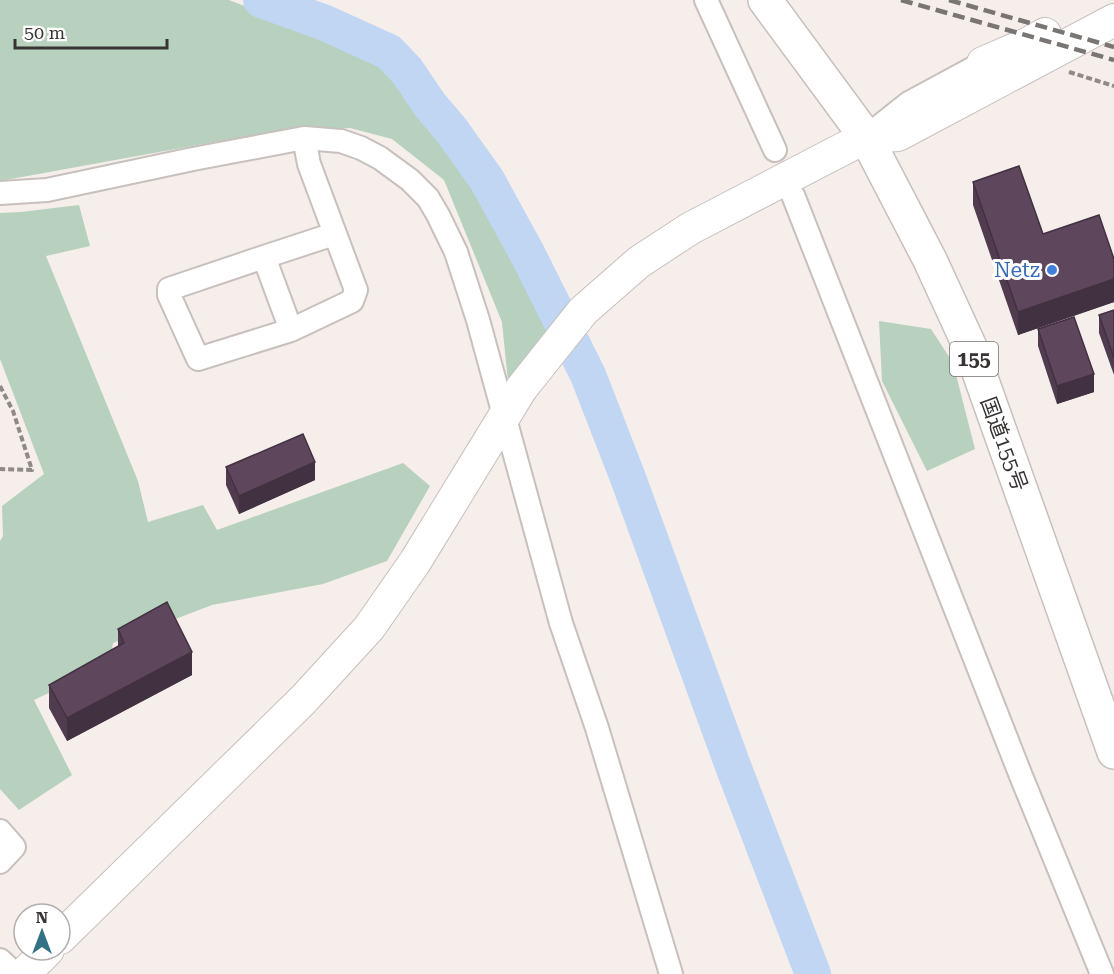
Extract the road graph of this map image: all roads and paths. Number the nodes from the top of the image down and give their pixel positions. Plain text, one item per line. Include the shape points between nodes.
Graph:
1 (706, 0) edge
2 (765, 0) edge
3 (1107, 0) edge
4 (1114, 20) edge
5 (983, 63) joint
6 (1062, 70) dead end
7 (1114, 86) edge
8 (866, 137) junction
9 (304, 138) junction
10 (775, 150) dead end
11 (0, 194) edge
12 (793, 195) dead end
13 (334, 234) junction
14 (264, 257) junction
15 (291, 330) junction
16 (0, 386) edge
17 (504, 416) junction
18 (0, 469) edge
19 (1114, 752) edge
20 (0, 831) edge
21 (0, 862) edge
22 (72, 926) edge
23 (0, 960) edge
24 (36, 962) edge
25 (15, 974) edge
26 (24, 974) edge
27 (671, 974) edge
28 (1102, 974) edge

1 - 10 street
2 - 8 highway, 国道155号 / 155
3 - 5 street
4 - 8 street via 898,135
5 - 8 street via 909,104
6 - 7 path
8 - 17 street via 691,228 639,262 583,311 521,388
8 - 19 highway, 国道155号 / 155 via 970,347
9 - 11 street via 47,190
9 - 13 street
9 - 17 street via 341,141 361,148 410,180 428,198 456,252
12 - 28 street
13 - 14 street
13 - 15 street via 356,290 352,301
14 - 15 street
14 - 15 street via 169,289 169,295 198,359
16 - 18 path via 13,411 32,470
17 - 22 street via 415,562 369,628 303,700
17 - 27 street via 561,623
20 - 21 street via 14,847
23 - 25 street
24 - 26 street

